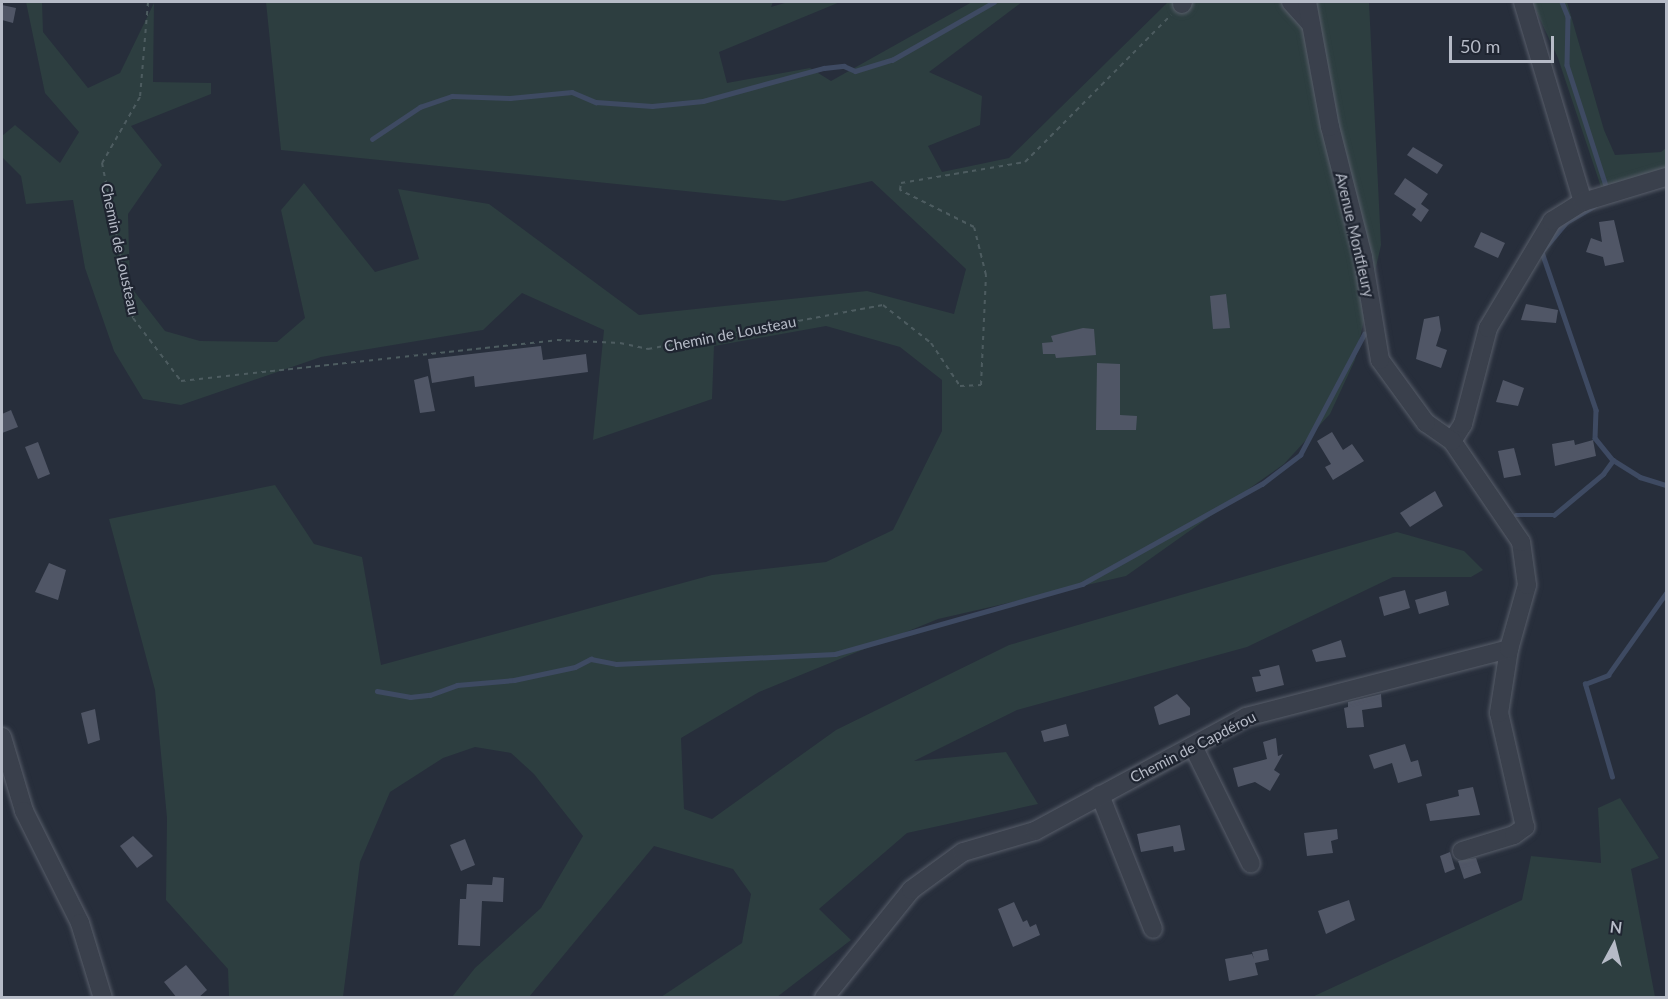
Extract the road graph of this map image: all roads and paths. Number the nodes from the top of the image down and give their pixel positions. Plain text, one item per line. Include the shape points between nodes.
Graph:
1 (148, 2) edge
2 (1291, 2) edge
3 (1307, 2) edge
4 (1522, 2) edge
5 (1182, 3) edge
6 (1311, 24) junction
7 (1666, 177) edge
8 (1583, 202) junction
9 (1452, 441) junction
10 (1509, 649) junction
11 (2, 737) edge
12 (1193, 746) junction
13 (1100, 795) junction
14 (1462, 851) dead end
15 (1251, 864) dead end
16 (1153, 929) dead end
17 (103, 998) edge
18 (824, 998) edge

1 - 5 path, Chemin de Lousteau via 140,97 102,163 133,318 181,381 557,340 620,343 648,349 883,305 931,343 960,386 981,385 986,275 974,227 900,190 901,183 1025,162
2 - 6 street
3 - 6 street, Avenue Montfleury
4 - 8 street
6 - 9 street, Avenue Montfleury via 1330,127 1363,257 1380,360 1426,423
7 - 8 street
8 - 9 street via 1552,221 1488,328 1463,424
9 - 10 street via 1521,543 1527,585
10 - 12 street, Chemin de Capdérou via 1246,717
10 - 14 street via 1499,712 1525,827 1514,835
11 - 17 street via 24,811 80,923
12 - 13 street, Chemin de Capdérou
12 - 15 street
13 - 16 street
13 - 18 street, Chemin de Capdérou via 1035,831 963,852 911,890

